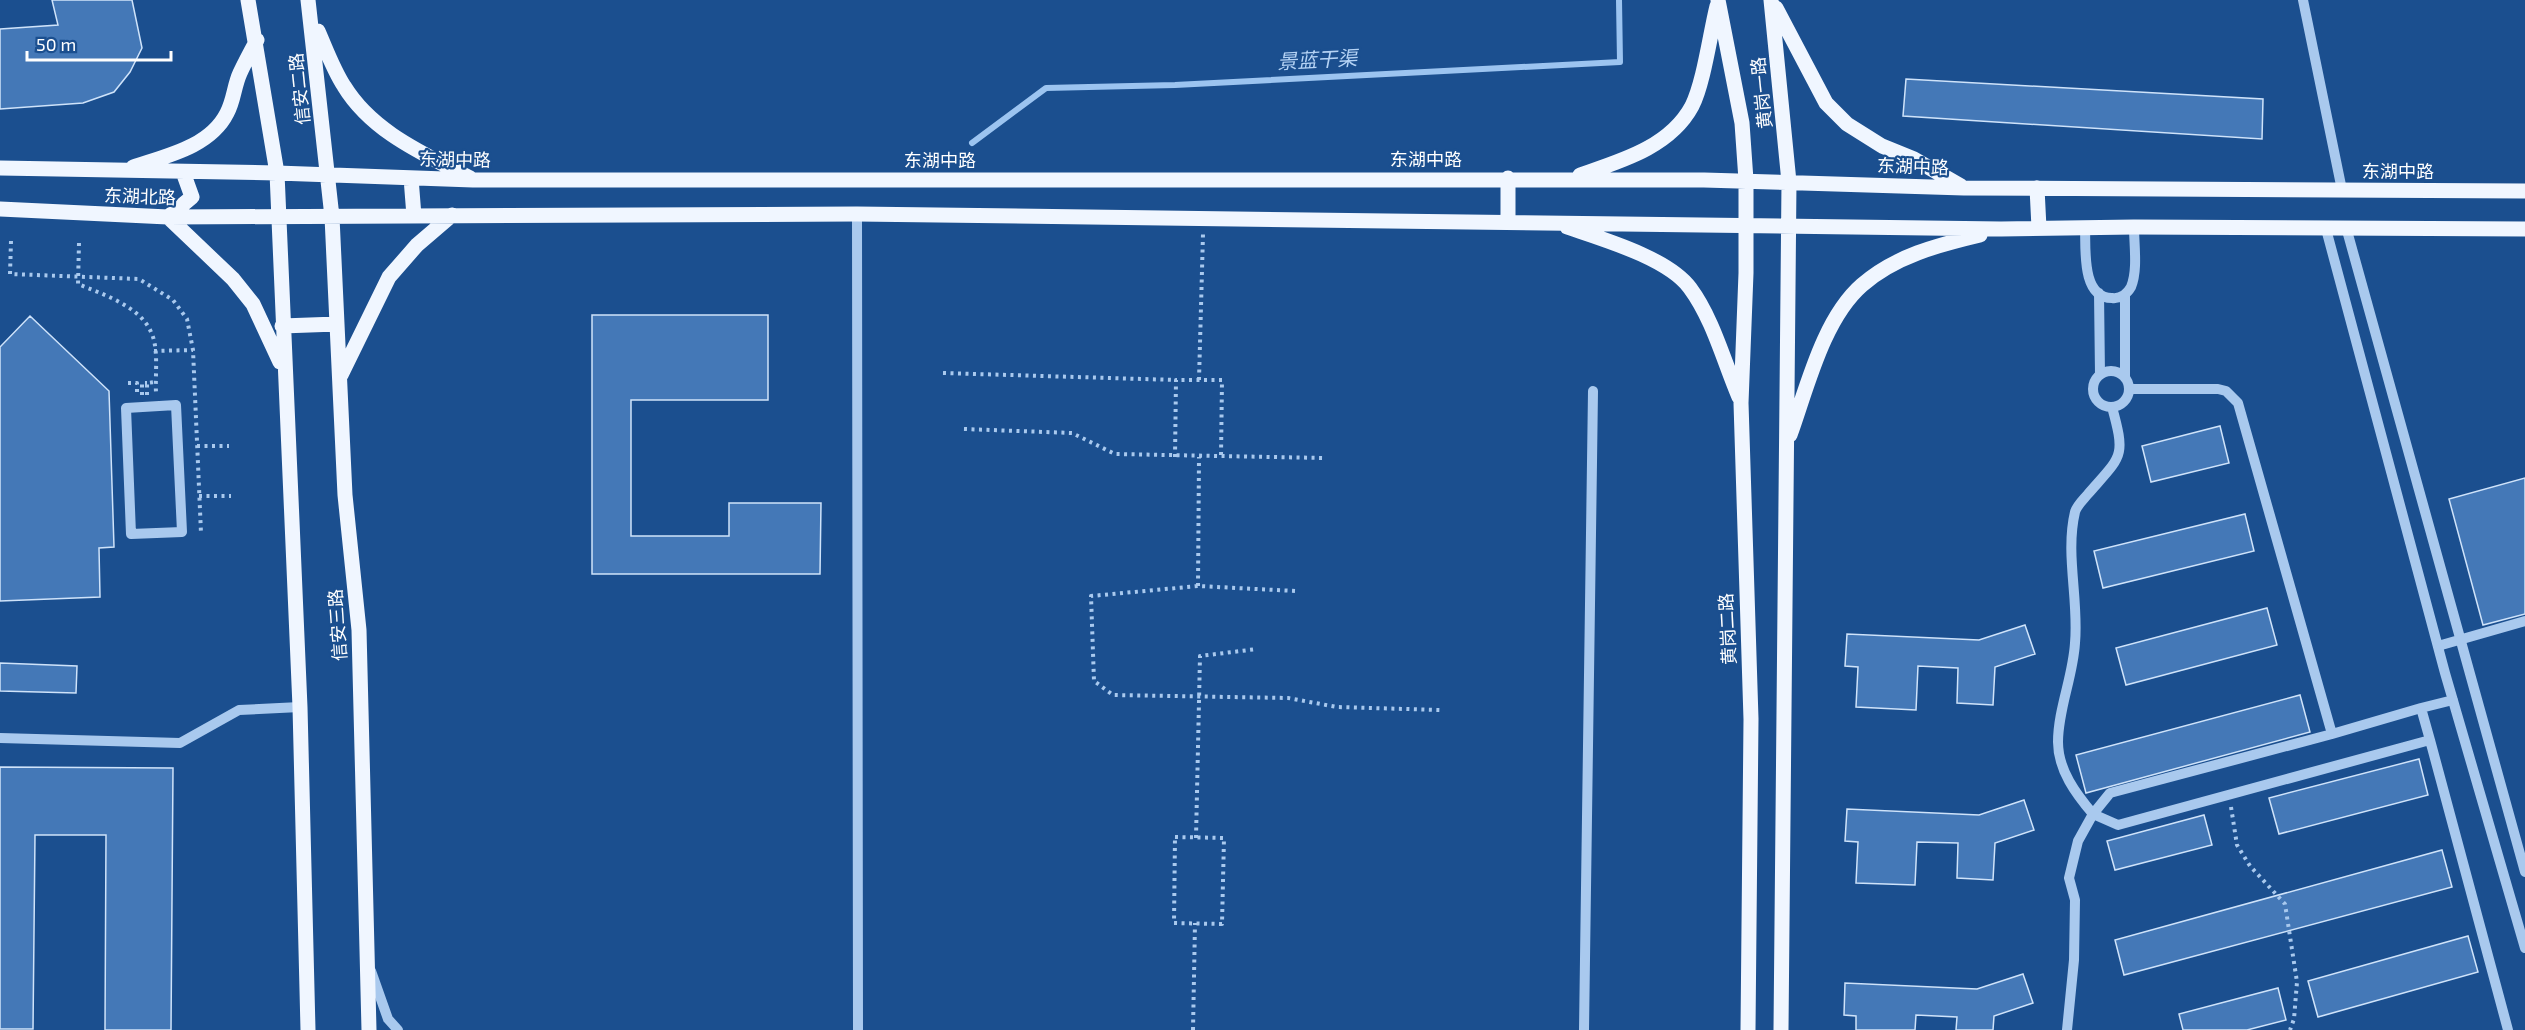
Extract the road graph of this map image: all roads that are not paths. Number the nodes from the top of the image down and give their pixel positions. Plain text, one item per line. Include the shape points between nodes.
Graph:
1 (248, 0) edge
2 (308, 0) edge
3 (1718, 0) edge
4 (1772, 0) edge
5 (2303, 0) edge
6 (312, 18) junction
7 (257, 40) junction
8 (0, 168) edge
9 (121, 171) junction
10 (183, 172) junction
11 (277, 173) junction
12 (327, 174) junction
13 (411, 178) junction
14 (1509, 178) junction
15 (1567, 179) junction
16 (472, 180) junction
17 (1746, 180) junction
18 (1790, 182) junction
19 (1964, 188) junction
20 (2037, 188) junction
21 (2342, 190) junction
22 (2525, 192) edge
23 (0, 209) edge
24 (857, 214) junction
25 (452, 215) junction
26 (414, 216) junction
27 (168, 217) junction
28 (332, 217) junction
29 (279, 218) junction
30 (1508, 222) junction
31 (1553, 223) junction
32 (1748, 226) junction
33 (1789, 226) junction
34 (2133, 227) junction
35 (2346, 227) junction
36 (2039, 228) junction
37 (2085, 228) junction
38 (2001, 229) junction
39 (2326, 229) junction
40 (2525, 229) edge
41 (2099, 293) junction
42 (2125, 295) junction
43 (337, 324) junction
44 (282, 327) junction
45 (284, 369) junction
46 (2100, 375) junction
47 (339, 377) junction
48 (2125, 378) junction
49 (2129, 389) junction
50 (1593, 391) dead end
51 (1741, 403) junction
52 (2112, 407) junction
53 (126, 408) joint
54 (1785, 449) junction
55 (2525, 621) edge
56 (2460, 640) junction
57 (2438, 646) junction
58 (2453, 700) junction
59 (300, 708) junction
60 (2421, 708) junction
61 (2332, 734) junction
62 (0, 738) edge
63 (2430, 740) junction
64 (2093, 814) junction
65 (2525, 872) edge
66 (2525, 948) edge
67 (366, 957) junction
68 (308, 1030) edge
69 (369, 1030) edge
70 (398, 1030) edge
71 (858, 1030) edge
72 (1584, 1030) edge
73 (1748, 1030) edge
74 (1781, 1030) edge
75 (2067, 1030) edge
76 (2508, 1030) edge

1 - 7 main road, 信安二路
2 - 6 main road, 信安二路
3 - 15 main road via 1692,105 1677,126 1642,151
3 - 17 main road, 黄岗一路 via 1742,123
4 - 18 main road, 黄岗一路
4 - 19 main road via 1826,103 1847,124
5 - 21 street
6 - 12 main road, 信安二路
6 - 16 main road via 344,87 368,116 393,137
7 - 9 main road via 218,127 183,150
7 - 11 main road, 信安二路
8 - 9 main road, 东湖北路
9 - 10 main road, 东湖北路
10 - 11 main road, 东湖北路
10 - 27 main road via 192,197
11 - 12 main road, 东湖北路
11 - 29 main road, 信安二路
12 - 13 main road, 东湖中路
12 - 28 main road, 信安二路
13 - 16 main road, 东湖中路
13 - 26 main road
14 - 15 main road, 东湖中路
14 - 16 main road, 东湖中路
14 - 30 main road
15 - 17 main road, 东湖中路
17 - 18 main road, 东湖中路
17 - 32 main road, 黄岗一路
18 - 19 main road, 东湖中路
18 - 33 main road, 黄岗一路
19 - 20 main road, 东湖中路
20 - 21 main road, 东湖中路
20 - 36 main road
21 - 22 main road, 东湖中路
23 - 27 main road, 东湖北路
24 - 25 main road
24 - 30 main road
24 - 71 street
25 - 26 main road
25 - 47 main road via 417,245 389,277
26 - 28 main road
27 - 29 main road, 东湖北路
27 - 45 main road via 233,279 253,304
28 - 29 main road, 东湖北路
28 - 43 main road, 信安三路
29 - 44 main road
30 - 31 main road
31 - 32 main road
31 - 51 main road via 1643,255 1689,286
32 - 33 main road
32 - 51 main road, 黄岗二路
33 - 38 main road
33 - 54 main road
34 - 37 main road
34 - 39 main road
34 - 42 street via 2133,276
35 - 39 main road
35 - 40 main road
35 - 56 street
36 - 37 main road
36 - 38 main road
37 - 41 street via 2088,274
38 - 54 main road via 1932,247 1898,261 1861,286 1829,331
39 - 57 street
41 - 42 street via 2113,299
41 - 46 street
42 - 48 street
43 - 44 main road
43 - 47 main road, 信安三路
44 - 45 main road
45 - 59 main road
46 - 48 street via 2116,372
46 - 52 street via 2094,385 2095,397
47 - 67 main road, 信安三路 via 345,495 359,630
48 - 49 street
49 - 52 street via 2125,401
49 - 61 street via 2218,389 2226,391 2238,404
50 - 72 street
51 - 73 main road, 黄岗二路 via 1751,719
52 - 64 street via 2121,451 2115,465 2076,508 2071,531 2076,642 2058,743 2064,771
53 - 53 street via 131,534 182,532 176,405
54 - 74 main road
55 - 56 street
56 - 57 street
56 - 65 street
57 - 58 street
58 - 60 street
58 - 66 street
59 - 62 street via 239,710 180,742
59 - 68 main road
60 - 61 street
60 - 63 street
61 - 64 street via 2110,793
63 - 64 street via 2118,825
63 - 76 street
64 - 75 street via 2078,841 2069,878 2075,900
67 - 69 main road, 信安三路
67 - 70 street via 388,1020

